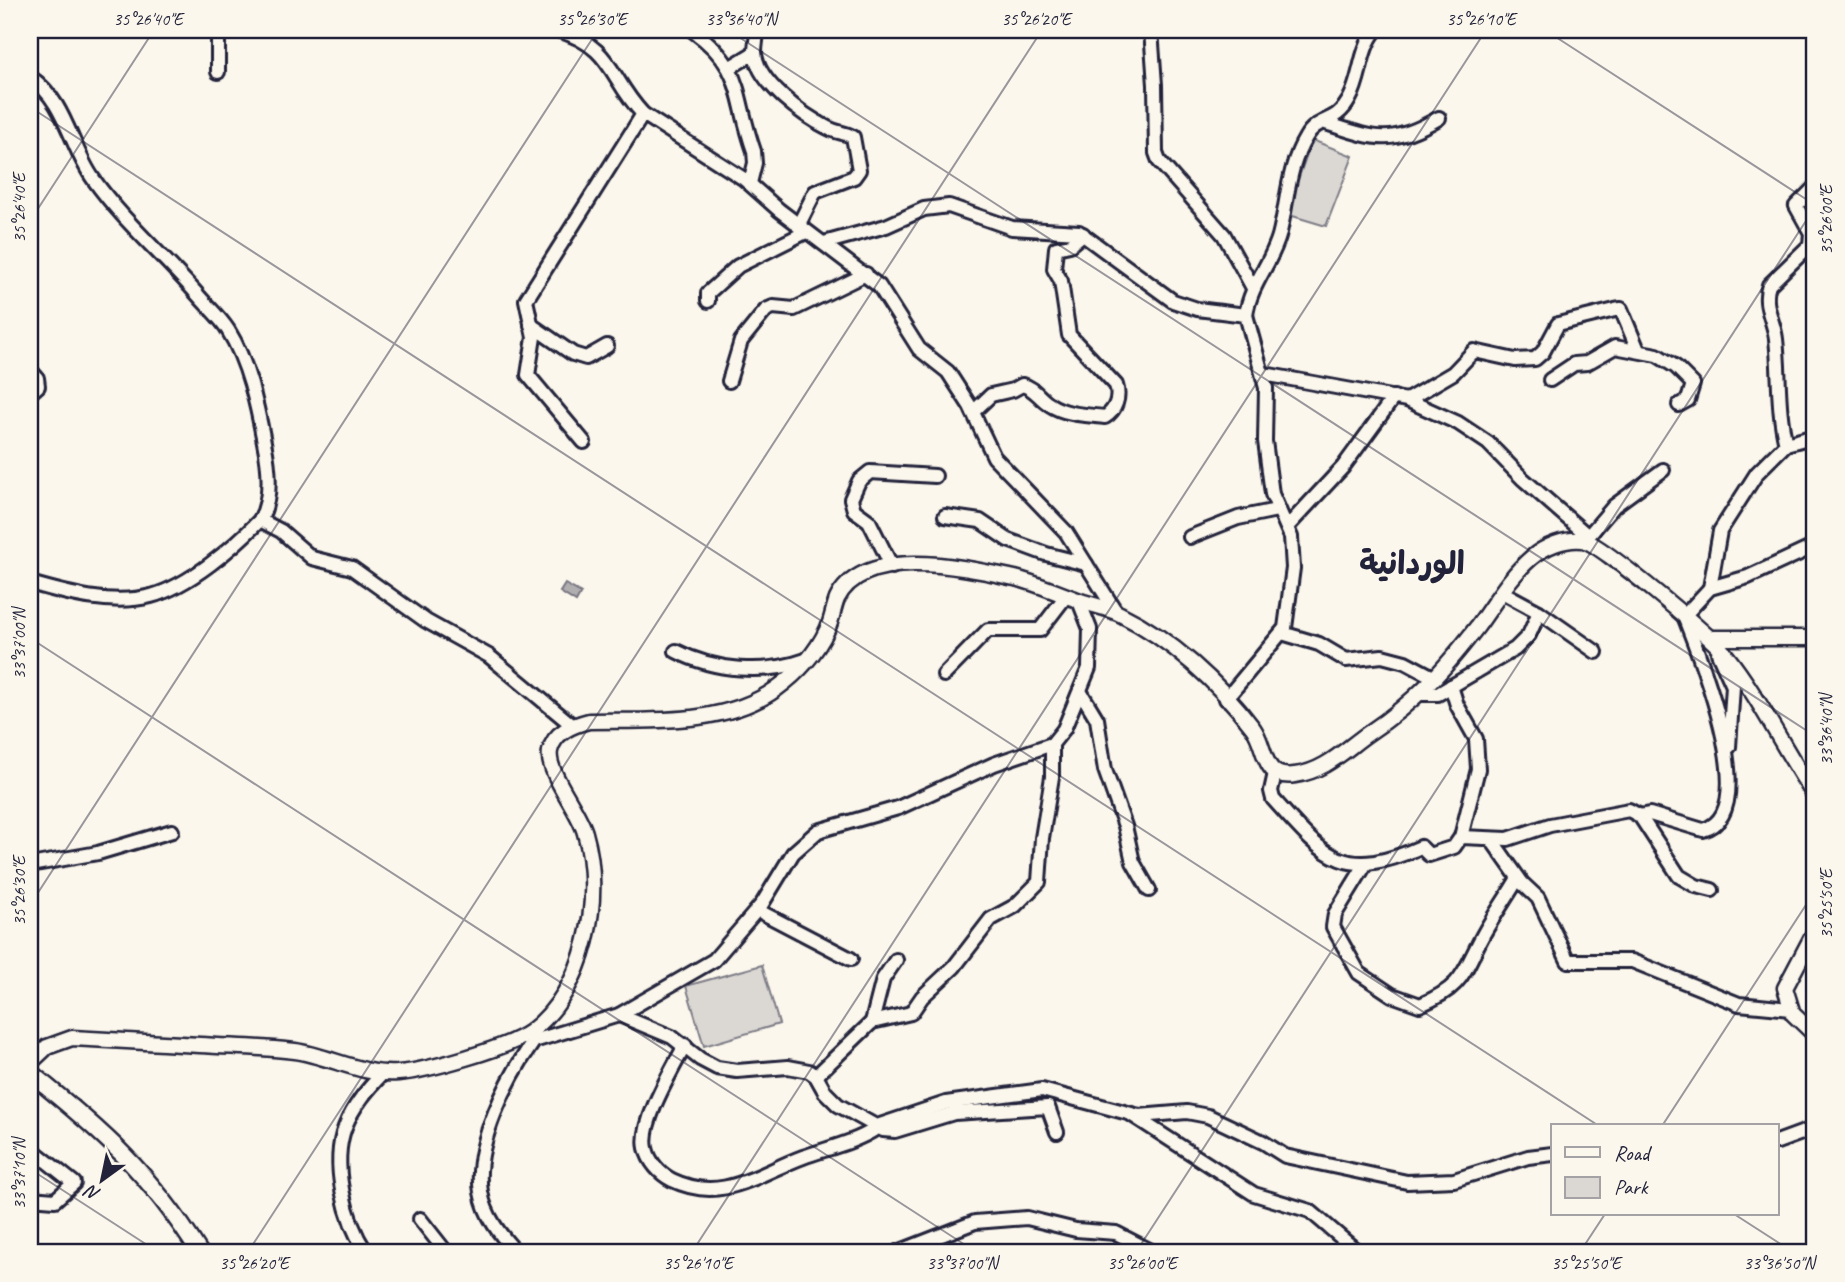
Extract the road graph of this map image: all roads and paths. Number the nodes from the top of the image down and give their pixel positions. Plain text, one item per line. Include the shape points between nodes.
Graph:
1 (218, 30) edge
2 (557, 30) edge
3 (692, 30) edge
4 (757, 30) edge
5 (1151, 30) edge
6 (1376, 30) edge
7 (754, 54) junction
8 (729, 68) junction
9 (218, 72) dead end
10 (30, 77) edge
11 (643, 114) junction
12 (1438, 118) dead end
13 (1322, 122) junction
14 (750, 183) junction
15 (1815, 187) edge
16 (802, 229) junction
17 (1083, 234) junction
18 (824, 243) junction
19 (866, 274) junction
20 (1253, 288) junction
21 (708, 301) dead end
22 (1246, 315) junction
23 (531, 325) junction
24 (607, 346) dead end
25 (1638, 350) junction
26 (30, 370) edge
27 (1264, 374) junction
28 (1550, 380) dead end
29 (729, 381) dead end
30 (30, 393) edge
31 (1400, 398) junction
32 (1679, 405) dead end
33 (973, 412) junction
34 (1815, 436) edge
35 (584, 442) dead end
36 (1786, 444) junction
37 (1663, 470) dead end
38 (935, 476) dead end
39 (1277, 510) junction
40 (945, 516) dead end
41 (260, 520) junction
42 (1287, 526) junction
43 (1190, 537) dead end
44 (1586, 538) junction
45 (1815, 546) edge
46 (1086, 564) junction
47 (892, 567) junction
48 (30, 583) edge
49 (1710, 588) junction
50 (1502, 592) junction
51 (1072, 598) junction
52 (1116, 612) junction
53 (1539, 612) junction
54 (1684, 616) junction
55 (1282, 633) junction
56 (1710, 638) junction
57 (1815, 638) edge
58 (676, 651) dead end
59 (1597, 652) dead end
60 (806, 660) junction
61 (944, 675) dead end
62 (1436, 678) junction
63 (1451, 686) junction
64 (1080, 691) junction
65 (1421, 694) junction
66 (1226, 699) junction
67 (572, 725) junction
68 (1052, 744) junction
69 (1728, 757) junction
70 (1275, 773) junction
71 (1815, 796) edge
72 (1640, 816) junction
73 (172, 831) dead end
74 (1461, 837) junction
75 (1491, 839) junction
76 (30, 865) edge
77 (1365, 865) junction
78 (1518, 878) junction
79 (1149, 890) dead end
80 (1712, 890) dead end
81 (757, 910) junction
82 (1815, 930) edge
83 (851, 959) dead end
84 (896, 960) dead end
85 (1790, 1009) junction
86 (619, 1016) junction
87 (872, 1022) junction
88 (1815, 1035) edge
89 (531, 1037) junction
90 (685, 1045) junction
91 (30, 1063) edge
92 (30, 1073) edge
93 (382, 1074) junction
94 (817, 1076) junction
95 (1131, 1114) junction
96 (875, 1127) junction
97 (1815, 1128) edge
98 (1057, 1132) dead end
99 (1778, 1142) edge
100 (30, 1149) edge
101 (1551, 1154) edge
102 (30, 1198) edge
103 (420, 1219) dead end
104 (199, 1252) edge
105 (366, 1252) edge
106 (446, 1252) edge
107 (516, 1252) edge
108 (898, 1252) edge
109 (1153, 1252) edge
110 (1358, 1252) edge

1 - 9 street
2 - 11 street via 603,54
3 - 8 street via 720,51
4 - 7 street
5 - 20 street via 1159,161 1224,235
6 - 13 street via 1367,40 1354,91 1344,110
7 - 8 street
7 - 16 street via 761,70 793,107 826,128 853,137 857,149 859,170 854,177 815,192
8 - 14 street via 754,151
10 - 41 street via 65,120 87,169 116,210 180,274 236,345 268,459 267,500
11 - 14 street
11 - 23 street via 528,293
12 - 13 street via 1413,133 1390,139
13 - 20 street via 1307,135 1298,153 1286,187 1279,236
14 - 16 street
15 - 36 street via 1796,206 1811,233 1810,245 1769,285 1767,293
16 - 18 street
16 - 21 street via 738,266 708,293
17 - 18 street via 1012,228 941,206
17 - 22 street via 1172,300 1189,308
17 - 33 street via 1070,245 1056,248 1054,269 1062,288 1069,335 1116,385 1118,399 1112,413 1105,417 1065,412 1022,384 991,395
18 - 19 street
19 - 29 street via 794,309 766,310 741,341
19 - 33 street via 889,298 919,349 948,372
20 - 22 street
22 - 27 street
23 - 24 street via 586,358
23 - 35 street via 534,343 528,375
25 - 28 street via 1615,347
25 - 31 street via 1621,309 1615,310 1558,324 1535,359 1515,360 1474,351 1453,373
25 - 32 street via 1657,355 1693,384 1691,397
26 - 30 street via 38,386
27 - 31 street
27 - 39 street via 1265,441
31 - 42 street
31 - 44 street via 1458,423 1488,443
33 - 46 street via 994,457 1066,532
34 - 36 street
36 - 49 street via 1757,473 1723,525
37 - 44 street via 1614,506
38 - 47 street via 870,472 854,490 850,499 854,510 869,521
39 - 42 street
39 - 43 street via 1238,518
40 - 46 street via 980,521 1008,540
41 - 48 street via 223,554 153,596 88,598
41 - 67 street via 281,531 312,558 352,568 426,621 489,656
42 - 55 street via 1293,568 1289,615
44 - 50 street via 1560,542 1535,555
44 - 54 street
45 - 49 street via 1748,577
46 - 52 street
47 - 51 street via 980,571
47 - 60 street via 867,571 844,589 830,625
49 - 54 street
50 - 53 street
50 - 62 street
51 - 52 street
51 - 61 street via 1040,630 988,630
51 - 64 street via 1090,629 1089,668
52 - 66 street via 1175,650
53 - 59 street
53 - 63 street via 1523,642
54 - 56 street
54 - 69 street
55 - 62 street via 1319,644 1346,660 1382,656
55 - 66 street
56 - 57 street
56 - 69 street via 1733,686
56 - 71 street via 1730,661
58 - 60 street via 706,663 741,669 791,666
60 - 67 street via 773,691 724,711
62 - 65 street
63 - 65 street via 1438,694
63 - 74 street via 1458,709 1476,738 1478,769
64 - 68 street via 1064,729
64 - 79 street via 1097,719 1105,770 1130,855
65 - 70 street via 1331,763 1290,776
66 - 70 street via 1254,729 1262,754
67 - 89 street via 553,743 550,759 580,816 588,844 589,923 567,987
68 - 81 street via 994,764 898,808 818,831 793,853
68 - 87 street via 1052,785 1036,887 991,919 911,1013
69 - 72 street via 1727,807 1717,824 1703,830 1650,814
70 - 77 street via 1270,791 1273,799 1315,844 1334,858
72 - 75 street via 1625,809 1508,839
72 - 80 street via 1679,876
73 - 76 street via 98,853
74 - 75 street
74 - 77 street via 1454,847 1429,855 1421,847
75 - 78 street
77 - 78 street via 1335,914 1333,927 1359,973 1392,995 1420,1005 1442,995 1462,977
78 - 85 street via 1541,904 1568,961 1632,961 1723,999
81 - 83 street
81 - 86 street via 714,960
82 - 85 street via 1785,988
84 - 87 street via 883,979
85 - 88 street
86 - 89 street
86 - 90 street
87 - 94 street
89 - 93 street via 414,1071
89 - 107 street via 499,1106 480,1169 485,1207
90 - 94 street via 717,1068 788,1067
90 - 96 street via 645,1136 653,1165 678,1183 705,1190 739,1186 806,1156 858,1140
91 - 93 street via 47,1047 72,1038 295,1051
92 - 104 main road via 125,1154 169,1205
93 - 105 street via 354,1107 340,1151 350,1223
94 - 96 street via 828,1097
95 - 96 street via 1058,1092 1032,1090 946,1103
95 - 101 street via 1208,1116 1285,1156 1407,1182 1454,1180
95 - 110 street via 1254,1194 1310,1211
96 - 98 street via 895,1131 967,1111 1048,1108
97 - 99 street
100 - 102 street via 75,1183 55,1200
103 - 106 street
108 - 109 street via 975,1222 1027,1217 1076,1230 1116,1233

